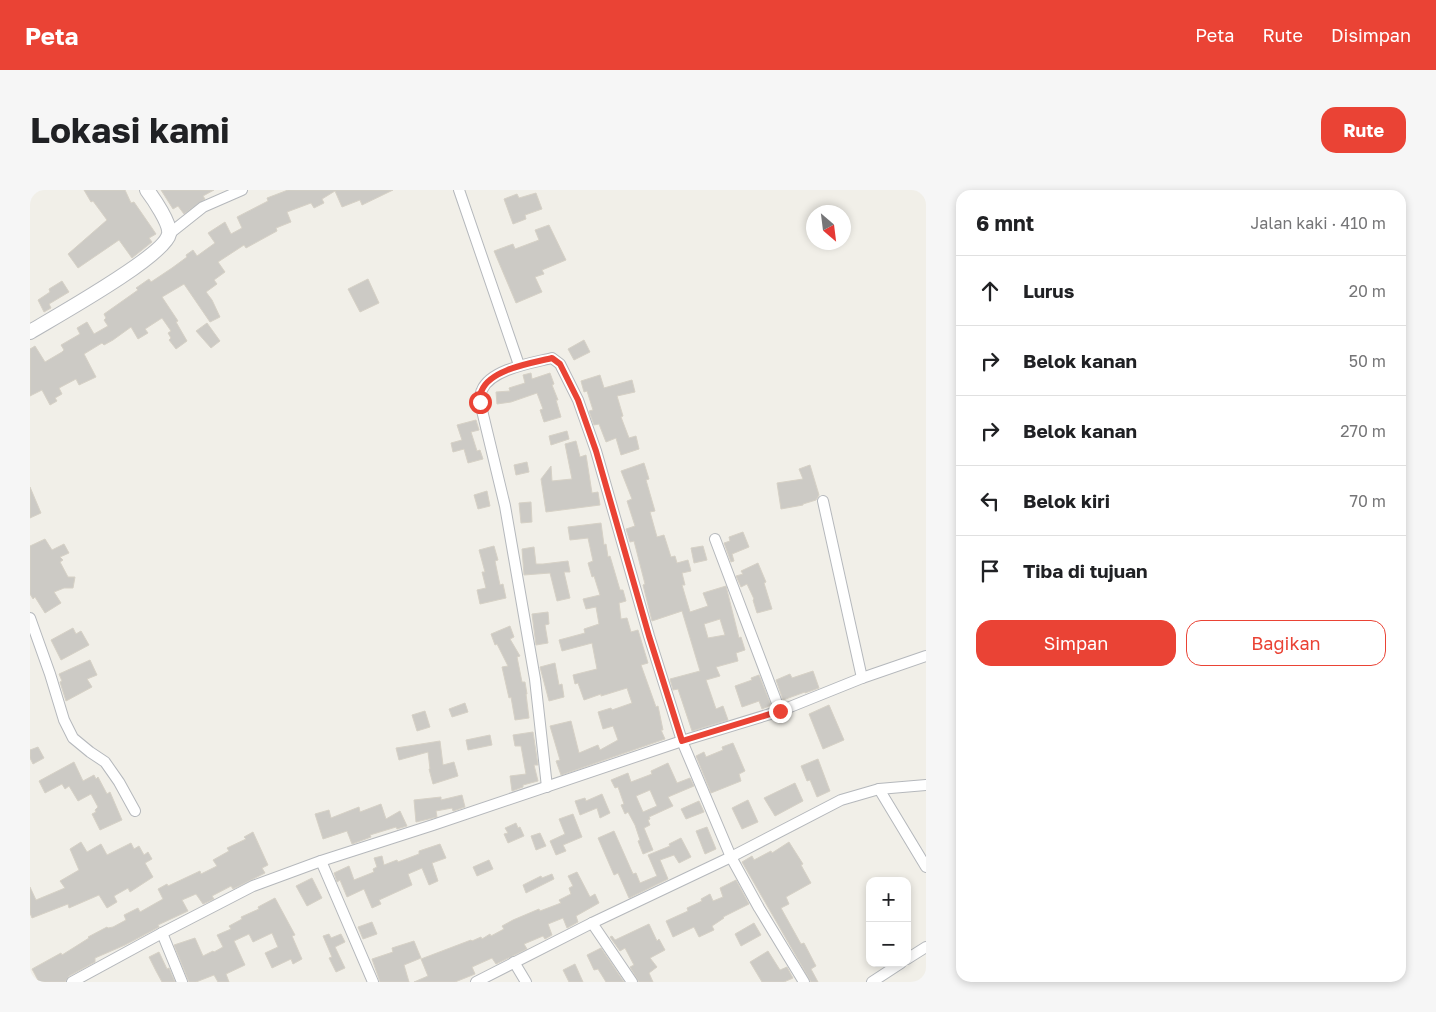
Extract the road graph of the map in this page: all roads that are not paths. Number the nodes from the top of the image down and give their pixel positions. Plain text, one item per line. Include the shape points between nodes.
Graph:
1 (147, 190) edge
2 (242, 190) edge
3 (459, 190) edge
4 (169, 234) junction
5 (30, 332) edge
6 (519, 366) junction
7 (824, 501) dead end
8 (715, 539) dead end
9 (30, 618) edge
10 (926, 656) edge
11 (862, 678) junction
12 (780, 711) junction
13 (682, 741) junction
14 (926, 785) edge
15 (547, 787) junction
16 (879, 789) junction
17 (135, 811) dead end
18 (731, 857) junction
19 (321, 861) junction
20 (926, 867) edge
21 (592, 923) junction
22 (162, 933) junction
23 (926, 947) edge
24 (911, 956) edge
25 (514, 962) junction
26 (895, 967) edge
27 (72, 982) edge
28 (182, 982) edge
29 (373, 982) edge
30 (476, 982) edge
31 (526, 982) edge
32 (632, 982) edge
33 (804, 982) edge
34 (872, 982) edge

1 - 4 street via 168,225
2 - 4 street via 202,208
3 - 6 street
4 - 5 street via 164,244 120,277
6 - 13 street via 552,358 560,364 578,400
6 - 15 street via 493,376 482,390 480,402 505,506 535,679
7 - 11 street
8 - 12 street
9 - 17 street via 73,738 105,762
10 - 11 street
11 - 12 street
12 - 13 street
13 - 15 street
13 - 18 street
14 - 16 street
15 - 19 street
16 - 18 street via 841,800
16 - 20 street
18 - 21 street
18 - 33 street
19 - 22 street via 253,886
19 - 29 street
21 - 25 street
21 - 32 street
22 - 27 street
22 - 28 street
23 - 24 street
25 - 30 street
25 - 31 street
26 - 34 street

